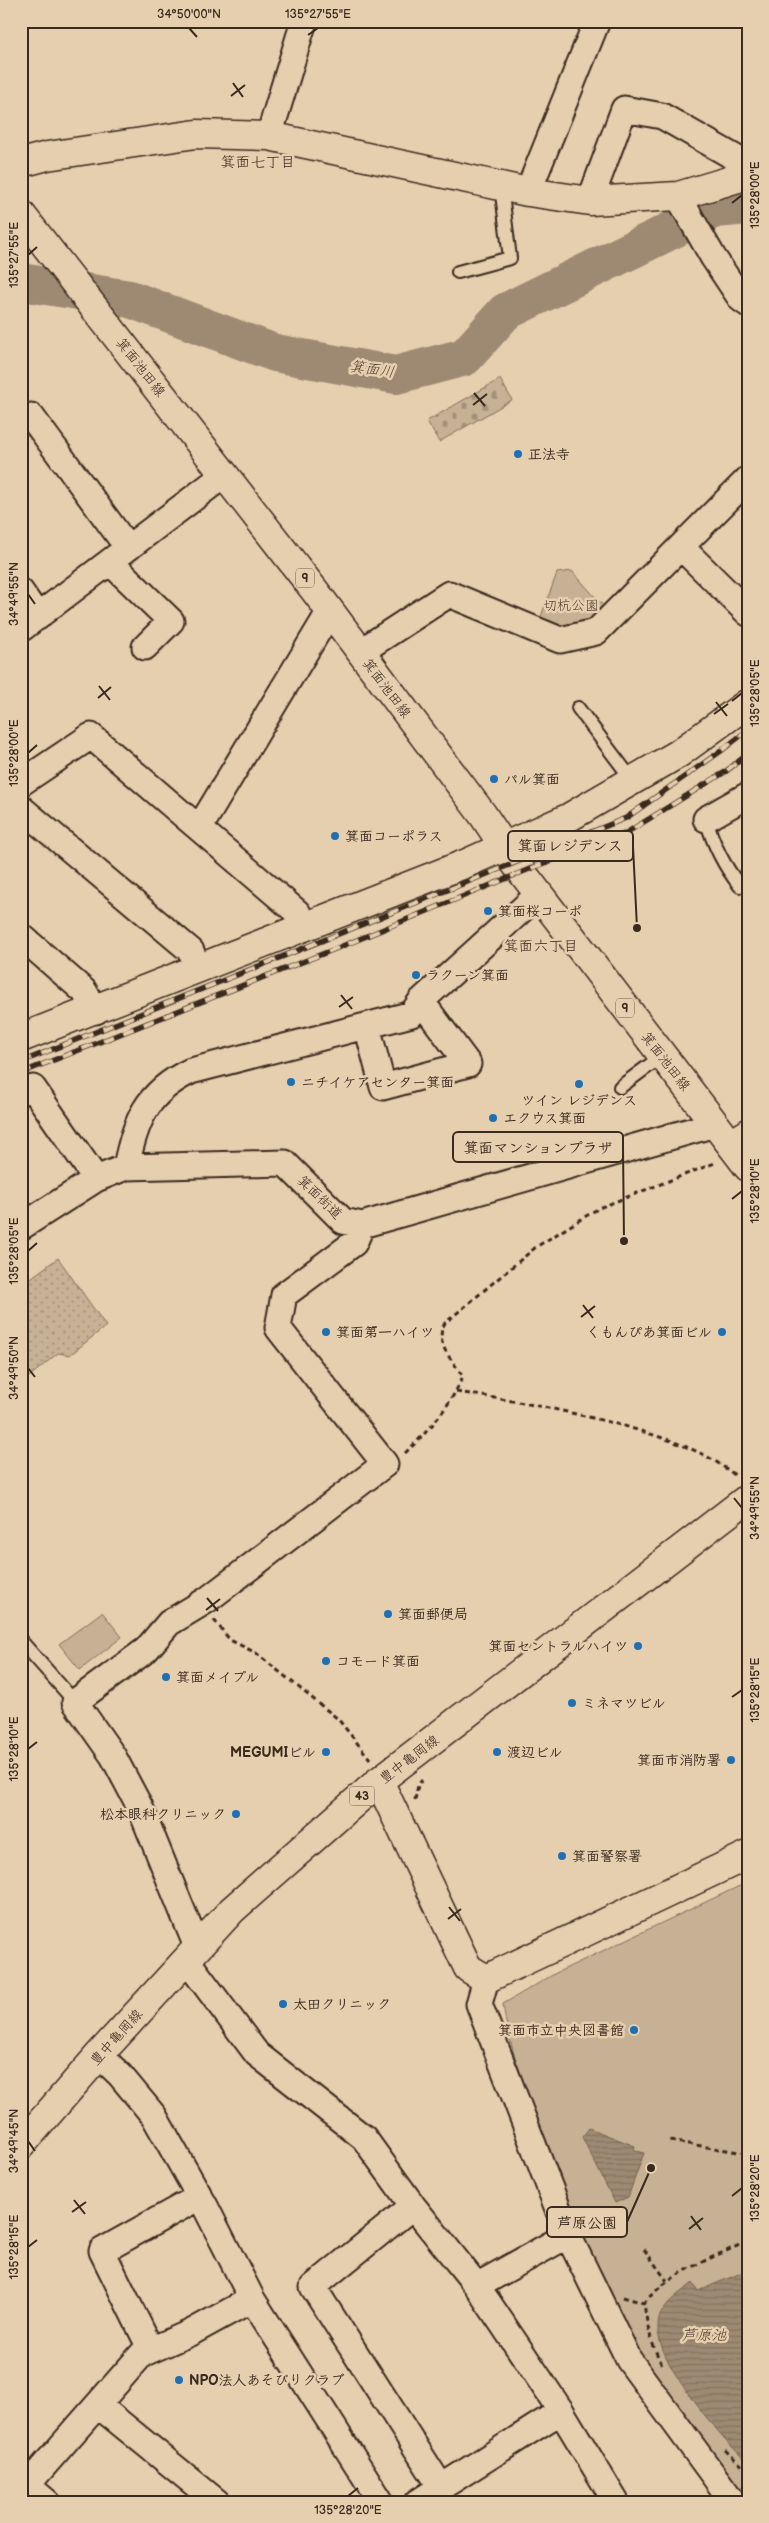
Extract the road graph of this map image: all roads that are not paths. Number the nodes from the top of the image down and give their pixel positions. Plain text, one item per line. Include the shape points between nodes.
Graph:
1 (304, 21) edge
2 (597, 21) edge
3 (269, 136) junction
4 (21, 163) edge
5 (748, 165) edge
6 (748, 175) edge
7 (501, 186) junction
8 (528, 192) junction
9 (678, 196) junction
10 (590, 202) junction
11 (22, 217) edge
12 (458, 272) dead end
13 (748, 304) edge
14 (21, 419) edge
15 (224, 475) junction
16 (748, 479) edge
17 (681, 547) junction
18 (119, 555) junction
19 (21, 592) edge
20 (330, 611) junction
21 (748, 613) edge
22 (30, 623) edge
23 (145, 647) dead end
24 (360, 652) junction
25 (748, 703) edge
26 (578, 708) dead end
27 (633, 781) junction
28 (21, 783) edge
29 (748, 795) edge
30 (21, 808) edge
31 (706, 819) joint
32 (200, 827) junction
33 (504, 847) junction
34 (740, 886) dead end
35 (539, 894) junction
36 (304, 926) junction
37 (21, 936) edge
38 (198, 969) junction
39 (421, 1001) junction
40 (96, 1010) junction
41 (366, 1026) junction
42 (21, 1038) edge
43 (662, 1056) junction
44 (620, 1087) dead end
45 (21, 1092) edge
46 (732, 1144) edge
47 (126, 1167) junction
48 (96, 1179) junction
49 (362, 1225) junction
50 (21, 1228) edge
51 (744, 1488) edge
52 (21, 1642) edge
53 (75, 1702) junction
54 (376, 1772) junction
55 (748, 1855) edge
56 (192, 1953) junction
57 (486, 1979) junction
58 (99, 2055) junction
59 (21, 2145) edge
60 (200, 2197) junction
61 (413, 2206) junction
62 (568, 2235) junction
63 (477, 2286) junction
64 (252, 2299) junction
65 (151, 2350) junction
66 (98, 2405) junction
67 (561, 2411) junction
68 (23, 2485) edge
69 (441, 2487) junction
70 (47, 2502) edge
71 (217, 2502) edge
72 (381, 2502) edge
73 (418, 2502) edge
74 (616, 2502) edge
75 (733, 2502) edge

1 - 3 street
2 - 8 street
3 - 4 main road via 196,134 47,156
3 - 7 main road
5 - 10 street via 662,116 624,109
6 - 9 main road
7 - 8 main road
7 - 12 lane via 510,258
8 - 10 main road
9 - 10 main road
9 - 13 street via 712,257 741,299
11 - 15 main road, 箕面池田線 / 9
14 - 18 street via 31,416
15 - 18 street
15 - 20 main road, 箕面池田線 / 9
16 - 17 street
17 - 21 street
17 - 24 street via 596,632 560,640 449,594
18 - 22 street
18 - 23 street via 171,621
19 - 22 street
20 - 24 main road, 箕面池田線 / 9
20 - 32 street
24 - 33 main road, 箕面池田線 / 9
25 - 27 main road via 678,754
26 - 27 lane
27 - 33 main road via 568,818
28 - 32 street via 91,736
29 - 31 street
30 - 38 street via 191,952
31 - 34 lane via 728,872
32 - 36 street via 298,913
33 - 35 main road, 箕面池田線 / 9
33 - 36 main road
35 - 39 street
35 - 43 main road, 箕面池田線 / 9
36 - 38 main road
37 - 40 street via 84,991
38 - 40 main road
39 - 41 street via 412,1014
39 - 41 street via 468,1064 383,1087
40 - 42 main road
41 - 47 street via 176,1078 147,1104 132,1133
43 - 44 lane
43 - 46 main road, 箕面池田線 / 9
45 - 48 street via 33,1088
46 - 49 street
47 - 48 street, 箕面街道
47 - 49 street, 箕面街道 via 285,1163 343,1220
48 - 50 street, 箕面街道
49 - 53 street via 354,1243 284,1295 278,1328 385,1464 207,1600 169,1623 146,1650
51 - 54 main road, 豊中亀岡線 / 43
52 - 53 lane
53 - 56 street via 113,1756 140,1807
54 - 56 main road, 豊中亀岡線 / 43 via 232,1910
54 - 57 main road via 468,1968
55 - 57 main road
56 - 58 main road, 豊中亀岡線 / 43
56 - 61 street via 257,2054 364,2138
57 - 62 street via 479,2004
58 - 59 main road, 豊中亀岡線 / 43
58 - 60 street via 154,2116
60 - 64 street
60 - 65 street via 102,2250
61 - 63 street
61 - 69 street via 313,2287
62 - 63 street
62 - 75 street via 629,2360
63 - 67 street
64 - 65 street
64 - 72 street
65 - 66 street via 142,2354
66 - 68 street
66 - 71 street
67 - 69 street
67 - 74 street
68 - 70 street
69 - 73 street

